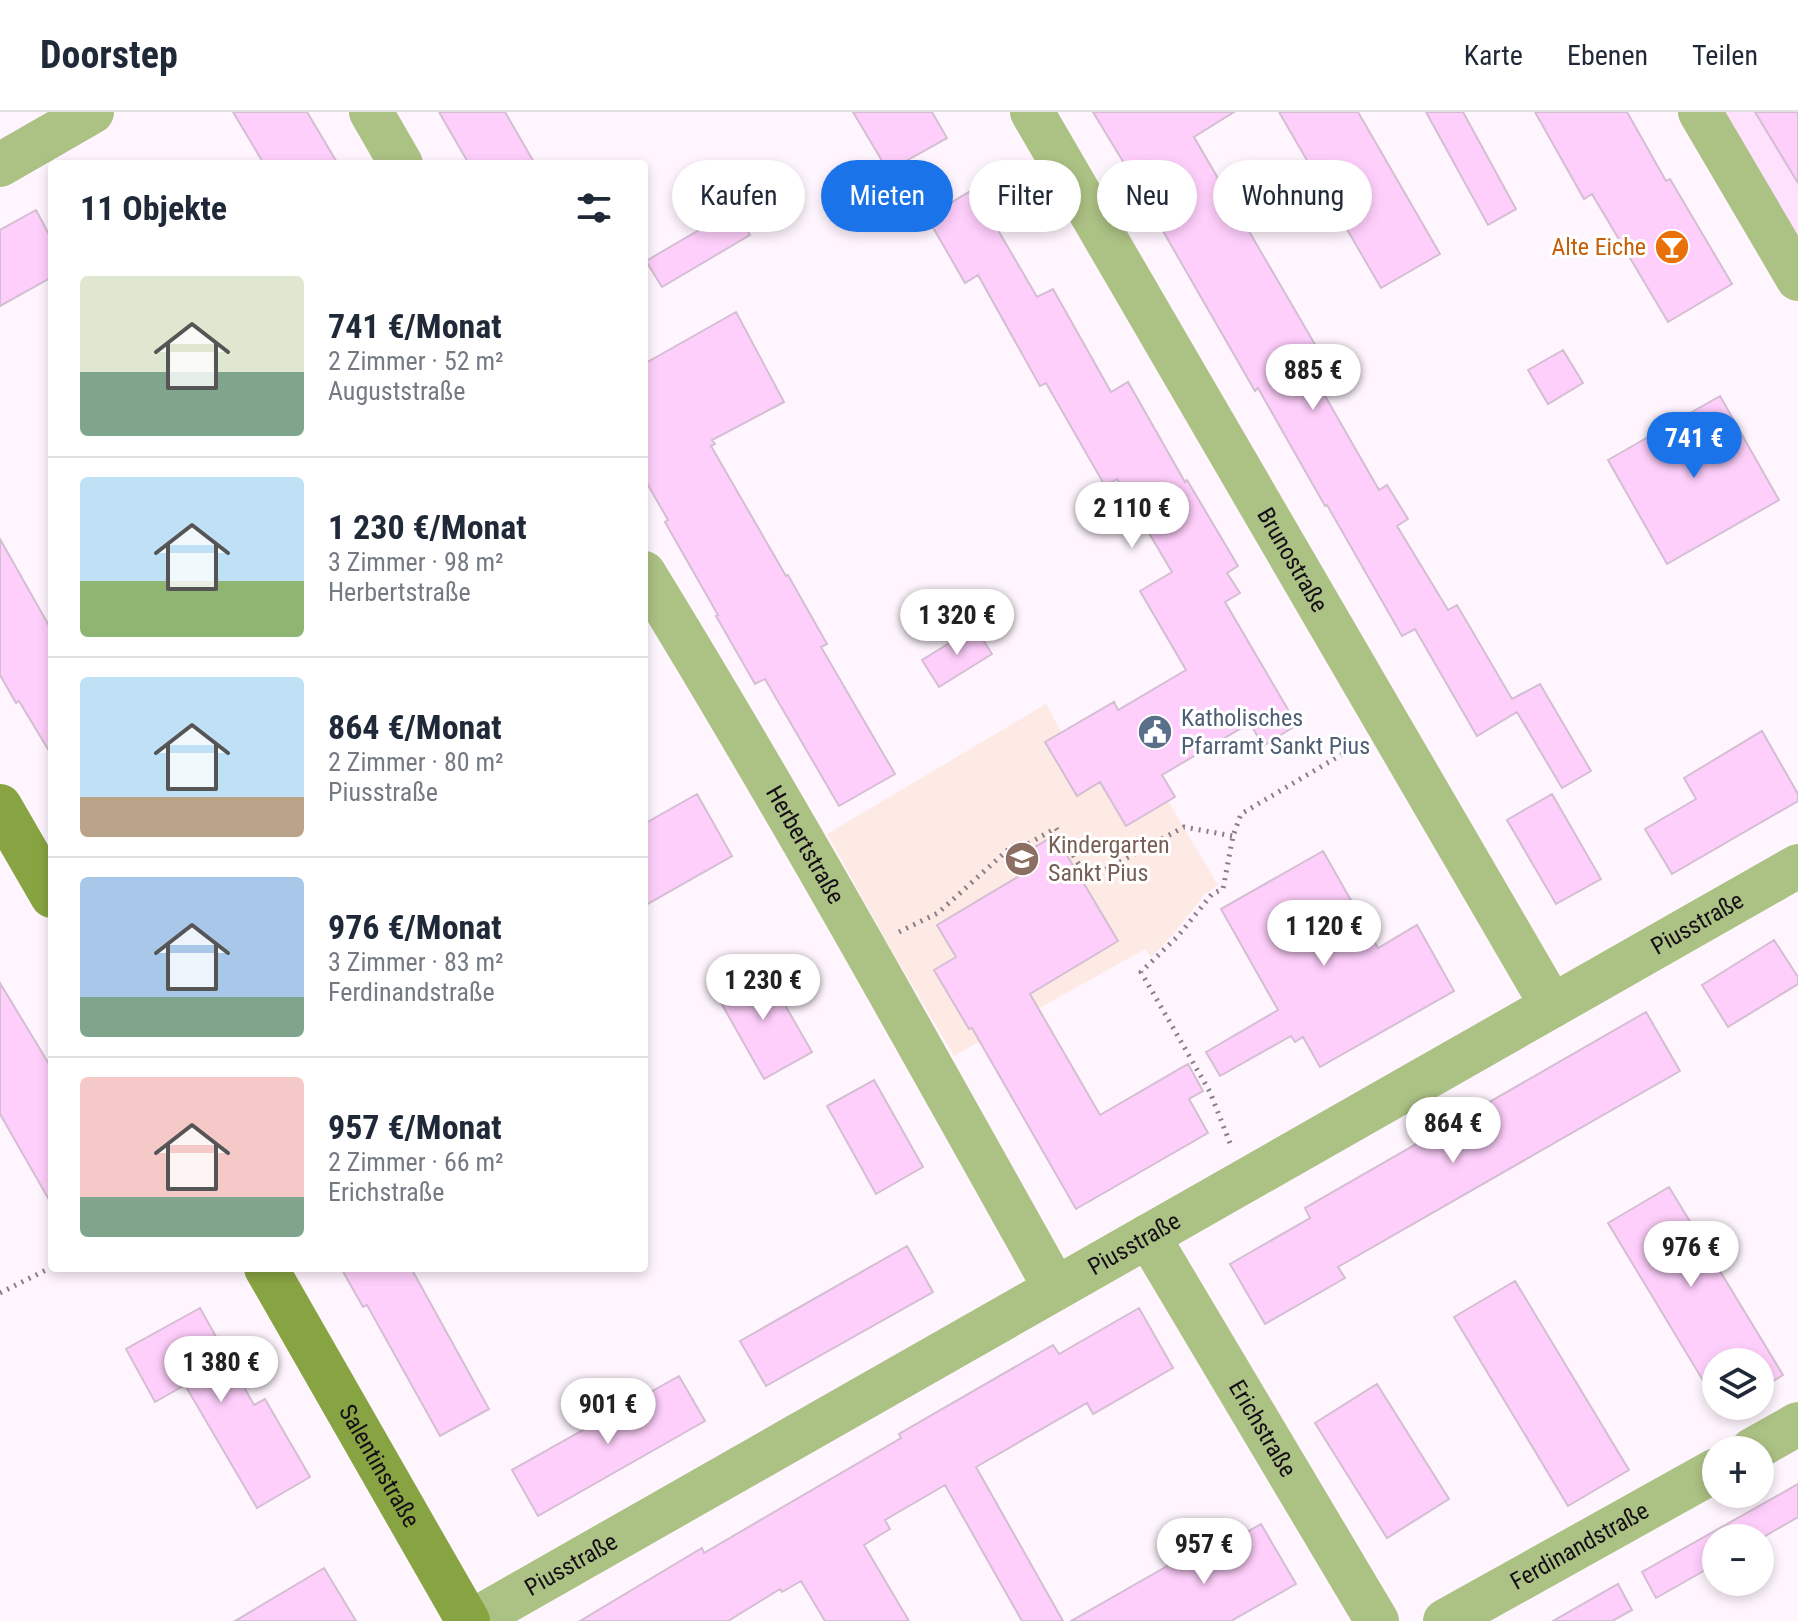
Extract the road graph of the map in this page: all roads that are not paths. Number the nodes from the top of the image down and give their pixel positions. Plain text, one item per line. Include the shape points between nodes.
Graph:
1 (92, 112) edge
2 (371, 112) edge
3 (1032, 112) edge
4 (1700, 112) edge
5 (399, 160) edge
6 (0, 165) edge
7 (1798, 279) edge
8 (648, 580) edge
9 (0, 806) edge
10 (1798, 866) edge
11 (48, 889) edge
12 (1552, 1006) junction
13 (1148, 1236) junction
14 (268, 1272) edge
15 (1055, 1288) junction
16 (1798, 1424) edge
17 (1774, 1438) edge
18 (1702, 1478) edge
19 (470, 1621) edge
20 (1377, 1621) edge
21 (1445, 1621) edge

1 - 6 street
2 - 5 street
3 - 12 street, Brunostraße
4 - 7 street
8 - 15 street, Herbertstraße via 865,948
9 - 11 street
10 - 12 street, Piusstraße
12 - 13 street, Piusstraße
13 - 15 street, Piusstraße
13 - 20 street, Erichstraße
14 - 19 street, Salentinstraße
15 - 19 street, Piusstraße
16 - 17 street
18 - 21 street, Ferdinandstraße

